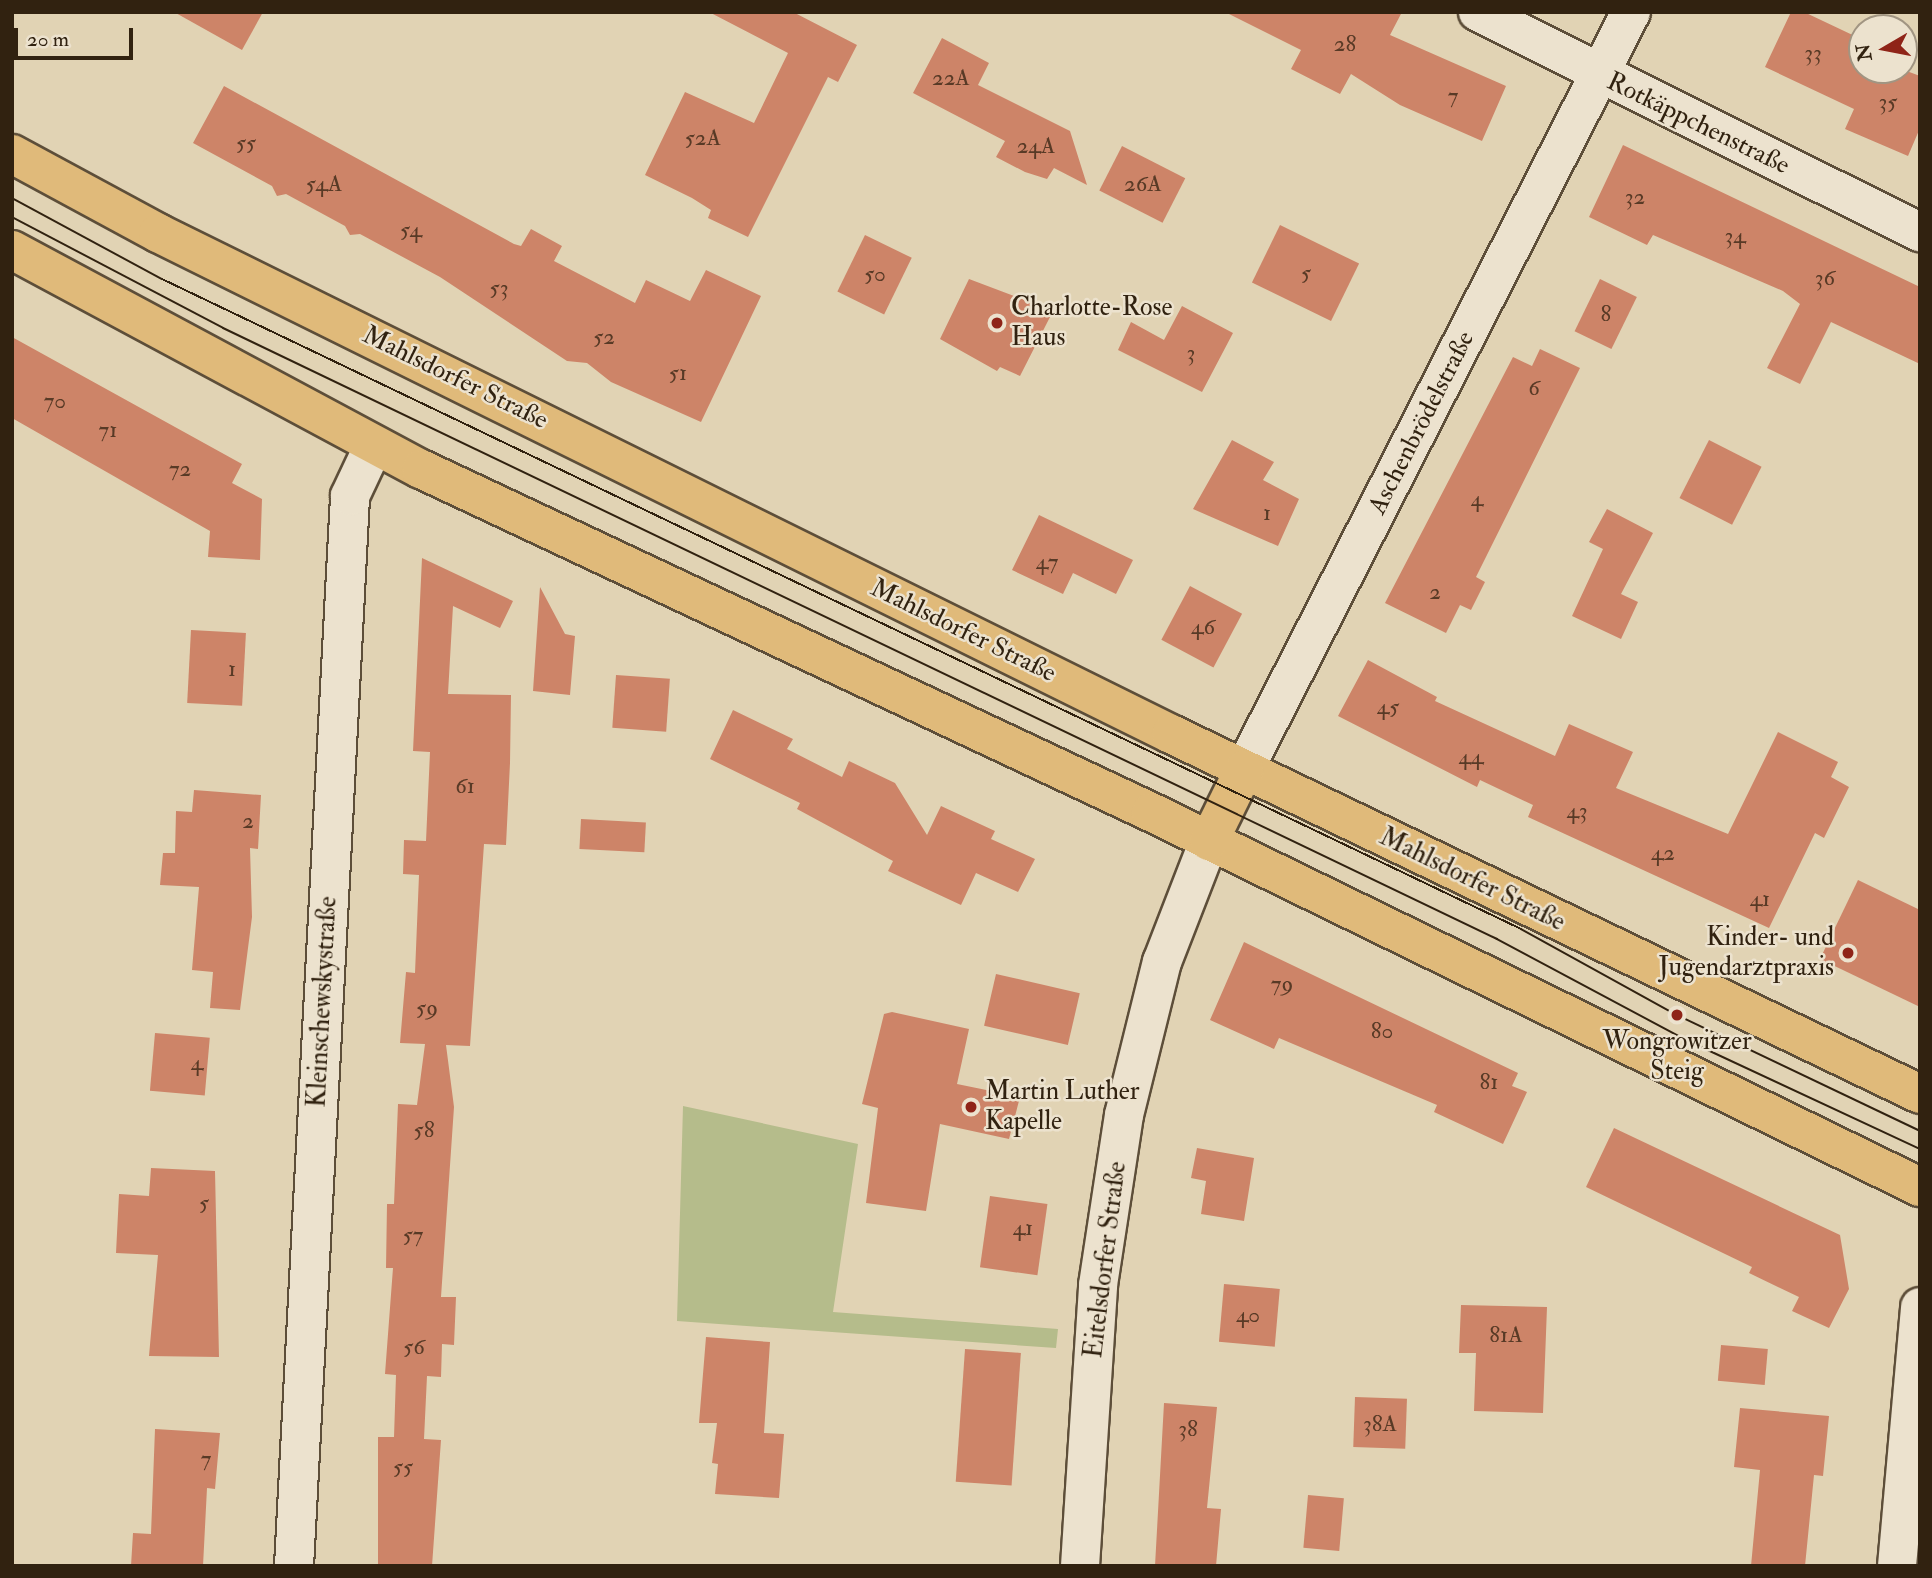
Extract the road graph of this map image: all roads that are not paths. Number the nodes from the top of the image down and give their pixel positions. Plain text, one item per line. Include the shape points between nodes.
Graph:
1 (1478, 12) edge
2 (1632, 12) edge
3 (1600, 76) junction
4 (12, 155) edge
5 (1920, 232) edge
6 (12, 250) edge
7 (374, 444) junction
8 (1244, 770) junction
9 (1209, 841) junction
10 (1920, 1094) edge
11 (1920, 1187) edge
12 (1920, 1307) edge
13 (294, 1566) edge
14 (1080, 1566) edge
15 (1897, 1566) edge

1 - 3 street, Rotkäppchenstraße
2 - 3 street, Aschenbrödelstraße
3 - 5 street, Rotkäppchenstraße
3 - 8 street, Aschenbrödelstraße
4 - 8 main road, Mahlsdorfer Straße via 158,233
6 - 7 main road
7 - 9 main road
7 - 13 street, Kleinschewskystraße via 350,496
8 - 9 main road
8 - 10 main road, Mahlsdorfer Straße
9 - 11 main road
9 - 14 street, Eitelsdorfer Straße via 1162,962 1124,1115 1098,1285
12 - 15 street

